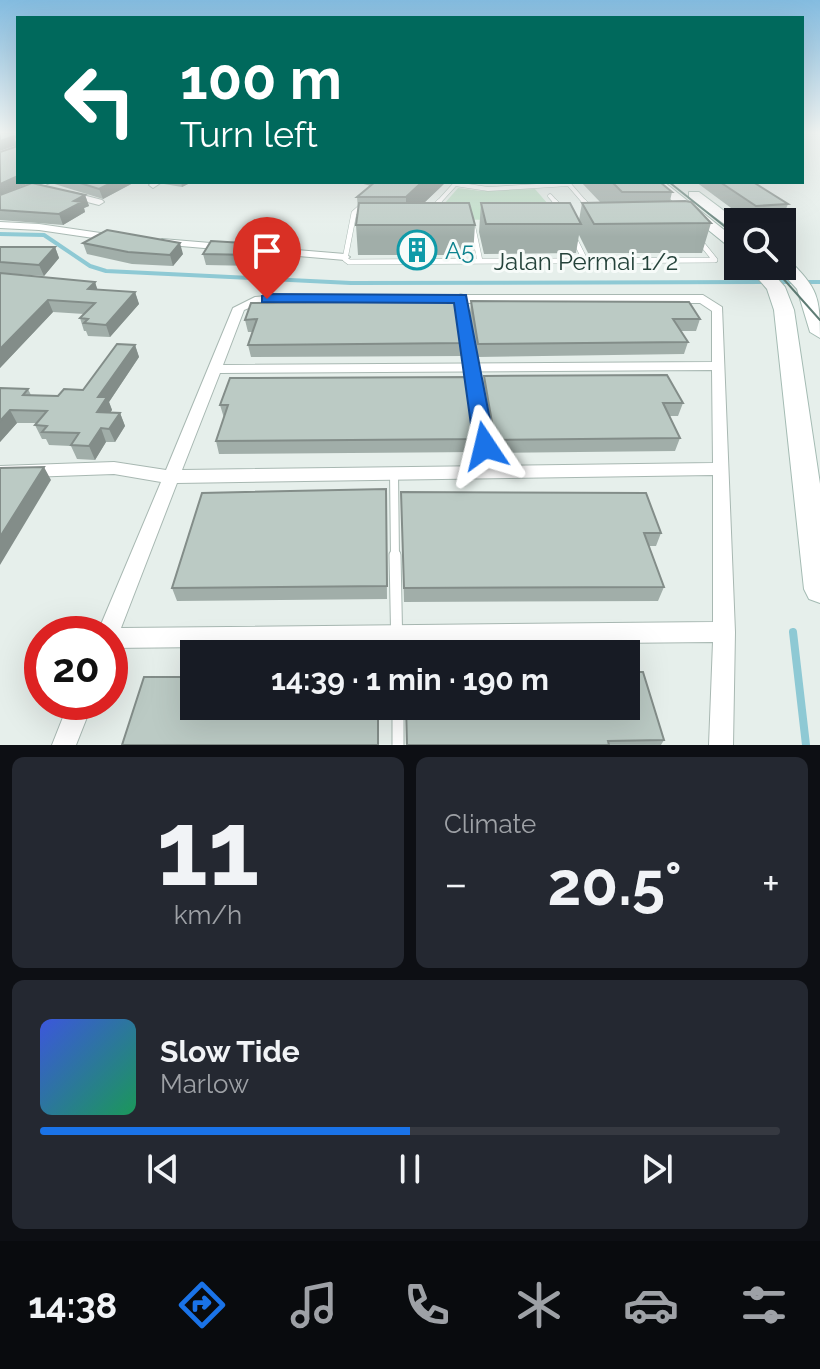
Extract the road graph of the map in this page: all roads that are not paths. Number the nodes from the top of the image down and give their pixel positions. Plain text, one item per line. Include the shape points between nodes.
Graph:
1 (43, 184) edge
2 (455, 184) edge
3 (461, 184) edge
4 (555, 184) edge
5 (569, 184) edge
6 (658, 184) edge
7 (680, 184) edge
8 (35, 187) junction
9 (550, 196) dead end
10 (0, 201) edge
11 (99, 202) dead end
12 (366, 203) edge
13 (426, 215) edge
14 (567, 215) edge
15 (595, 215) edge
16 (724, 218) edge
17 (0, 225) edge
18 (488, 225) edge
19 (568, 225) edge
20 (351, 226) junction
21 (364, 226) edge
22 (458, 226) edge
23 (472, 226) junction
24 (699, 228) junction
25 (123, 239) edge
26 (151, 241) edge
27 (724, 241) edge
28 (345, 257) junction
29 (585, 260) junction
30 (480, 261) junction
31 (796, 277) edge
32 (767, 280) edge
33 (780, 297) junction
34 (815, 297) edge
35 (461, 298) junction
36 (820, 332) edge
37 (718, 366) junction
38 (471, 368) junction
39 (214, 369) junction
40 (718, 469) junction
41 (489, 471) junction
42 (0, 472) edge
43 (394, 472) junction
44 (171, 477) junction
45 (820, 589) edge
46 (117, 616) edge
47 (724, 632) junction
48 (128, 637) edge
49 (253, 640) edge
50 (397, 640) edge
51 (506, 640) edge
52 (74, 720) edge
53 (398, 720) edge
54 (64, 745) edge
55 (398, 745) edge
56 (721, 745) edge

1 - 8 street
2 - 13 lane
3 - 4 lane via 488,189
5 - 15 lane
6 - 24 main road
7 - 16 main road
8 - 10 street
8 - 11 street
9 - 14 lane
12 - 20 lane via 354,213
17 - 25 street
18 - 23 lane
19 - 29 lane
20 - 21 lane
20 - 28 lane
22 - 23 lane
23 - 30 lane
24 - 27 main road
24 - 29 lane, Jalan Permai 1/2 via 715,260
26 - 28 street
28 - 30 lane, Jalan Permai 1/2 via 349,262
29 - 30 lane, Jalan Permai 1/2
31 - 34 main road
32 - 33 main road
33 - 34 main road
33 - 45 main road
34 - 36 main road
35 - 37 street via 703,299 718,310
35 - 38 lane
35 - 39 street via 245,303
37 - 38 street
37 - 40 street
38 - 39 street
38 - 41 lane
39 - 44 street
40 - 41 street
40 - 47 street
41 - 43 street
42 - 44 street via 114,468
43 - 44 street
43 - 50 lane
44 - 46 street
47 - 51 street
47 - 56 street
48 - 49 street
52 - 54 street
53 - 55 lane

